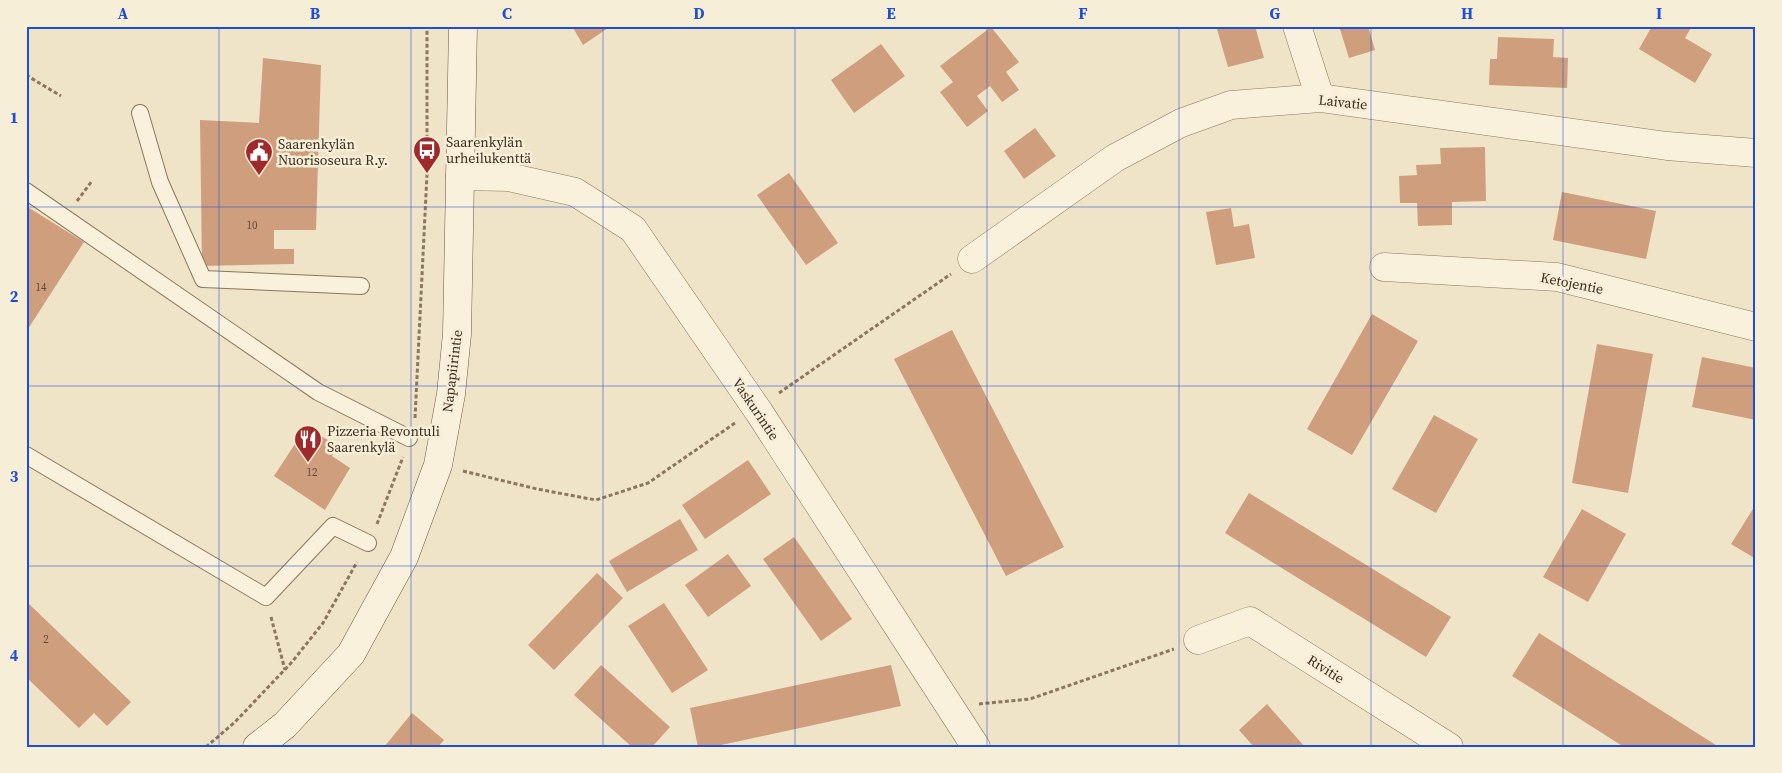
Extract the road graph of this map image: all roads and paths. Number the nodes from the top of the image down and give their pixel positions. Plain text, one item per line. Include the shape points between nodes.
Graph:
1 (463, 26) edge
2 (1297, 26) edge
3 (26, 75) edge
4 (61, 96) dead end
5 (1320, 98) junction
6 (140, 113) dead end
7 (1756, 153) edge
8 (460, 176) junction
9 (26, 191) edge
10 (972, 259) joint
11 (1384, 267) dead end
12 (362, 286) dead end
13 (1756, 328) edge
14 (757, 408) junction
15 (409, 438) dead end
16 (26, 455) edge
17 (438, 465) junction
18 (368, 543) dead end
19 (266, 597) junction
20 (1198, 640) joint
21 (285, 670) dead end
22 (950, 707) junction
23 (258, 747) edge
24 (976, 747) edge
25 (1449, 747) edge

1 - 8 street, Napapiirintie
2 - 5 street
3 - 4 path
5 - 7 street, Laivatie via 1667,146
5 - 10 street, Laivatie via 1231,105 1181,123 1115,158
6 - 12 lane via 160,182 203,280
8 - 14 street, Vaskurintie via 508,177 575,192 633,229
8 - 17 street, Napapiirintie via 458,334
9 - 15 lane via 318,392
10 - 14 path
11 - 13 street, Ketojentie via 1557,277
14 - 17 path via 648,483 596,500
14 - 22 street, Vaskurintie
16 - 19 lane
17 - 23 street, Napapiirintie via 404,557 351,654 286,724
18 - 19 lane via 333,526
19 - 21 path
20 - 22 path via 1030,699
20 - 25 street, Rivitie via 1250,621
22 - 24 street, Vaskurintie

